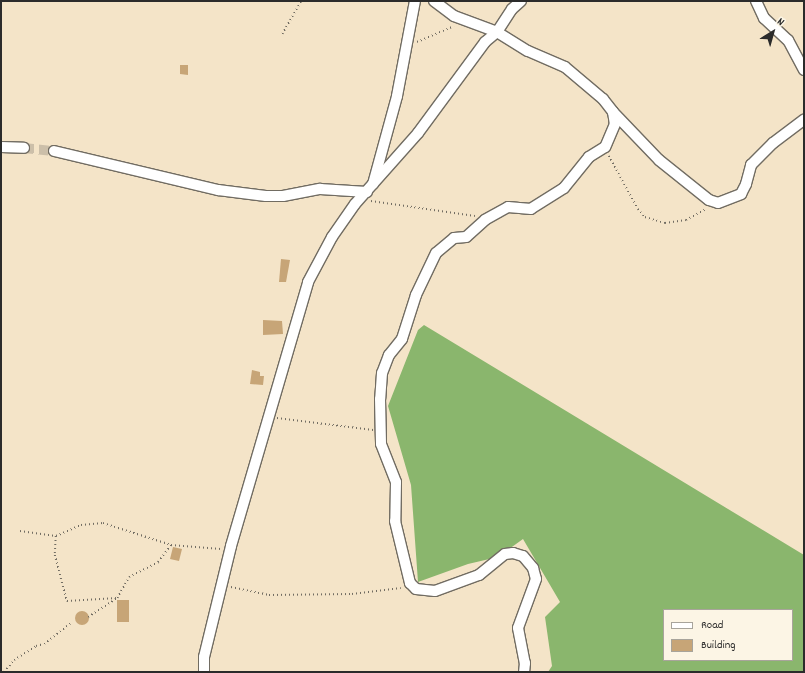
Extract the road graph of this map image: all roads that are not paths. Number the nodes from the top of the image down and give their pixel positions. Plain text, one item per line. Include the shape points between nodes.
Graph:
1 (415, 1) edge
2 (434, 1) edge
3 (521, 1) edge
4 (756, 1) edge
5 (497, 32) junction
6 (804, 70) edge
7 (613, 112) junction
8 (804, 120) edge
9 (1, 147) edge
10 (24, 148) tunnel mouth
11 (54, 151) tunnel mouth
12 (369, 189) junction
13 (204, 672) edge
14 (524, 672) edge

1 - 12 street via 397,96
2 - 5 street via 465,21
3 - 5 street via 512,9
4 - 6 street via 764,18 788,40
5 - 7 street via 565,67 597,93
5 - 12 street via 485,42 418,133
7 - 8 street via 659,160 713,202 722,202 741,194 751,165 773,143
7 - 14 street via 615,124 605,147 589,157 564,188 531,209 508,207 489,217 466,237 454,238 433,256 402,339 389,355 384,367 380,399 382,448 396,482 395,521 413,587 435,592 479,575 505,554 522,556 533,568 536,579 518,628 525,663
9 - 10 street
11 - 12 street via 218,190 266,196 283,196 320,189
12 - 13 street via 332,237 308,282 220,585 204,657

